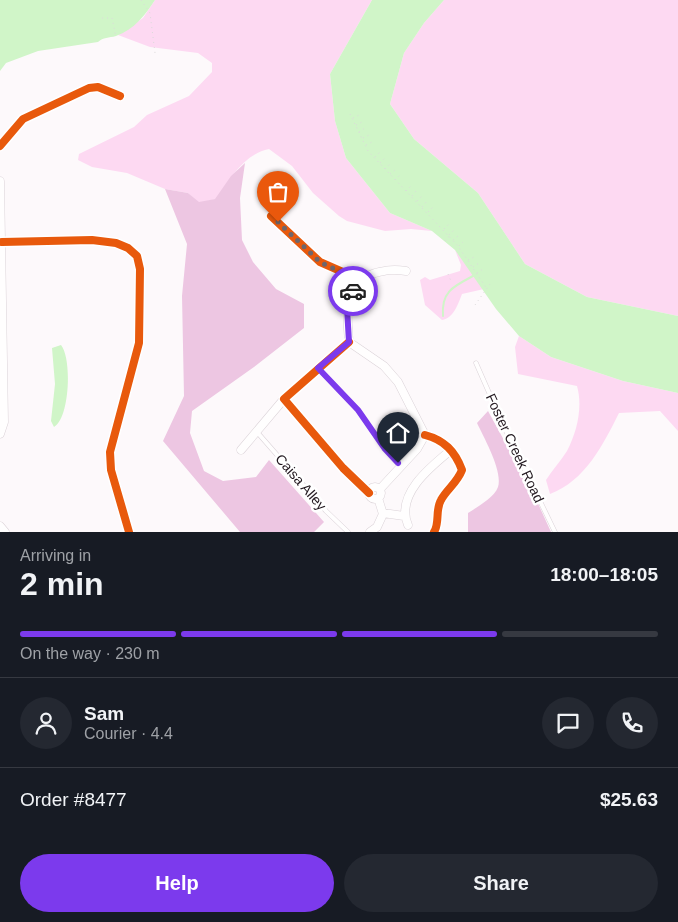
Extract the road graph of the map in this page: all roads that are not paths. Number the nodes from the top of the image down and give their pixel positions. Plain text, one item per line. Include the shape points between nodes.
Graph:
1 (120, 96) dead end
2 (0, 146) edge
3 (0, 182) edge
4 (271, 216) dead end
5 (2, 242) junction
6 (406, 272) dead end
7 (358, 282) junction
8 (349, 342) junction
9 (476, 363) dead end
10 (318, 368) junction
11 (284, 399) junction
12 (256, 431) junction
13 (0, 434) edge
14 (425, 435) junction
15 (241, 450) dead end
16 (451, 450) junction
17 (402, 467) junction
18 (380, 489) junction
19 (369, 493) junction
20 (378, 498) junction
21 (383, 513) junction
22 (404, 516) junction
23 (408, 525) dead end
24 (0, 526) edge
25 (374, 531) edge
26 (5, 532) edge
27 (129, 532) edge
28 (348, 532) edge
29 (434, 532) edge
30 (555, 532) edge

1 - 2 street via 98,87 89,88 23,119
3 - 5 street
4 - 7 street via 320,262
5 - 13 street via 4,422
5 - 27 street via 92,240 116,243 137,256 140,269 139,343 110,452 111,470
6 - 7 street via 391,269
7 - 8 street via 347,308
8 - 10 street
8 - 14 street via 384,366 398,382
9 - 30 lane, Foster Creek Road
10 - 11 street
10 - 17 lane via 358,410
11 - 12 street
11 - 19 street via 343,468
12 - 15 street
12 - 28 lane, Caisa Alley
14 - 16 street via 442,440
14 - 17 street
16 - 22 street via 422,475 410,494
16 - 29 street via 462,470 441,499
17 - 18 street
18 - 19 street via 372,488
18 - 20 street
19 - 20 street via 371,498
20 - 21 street
21 - 22 street
21 - 25 street
22 - 23 street
24 - 26 street

